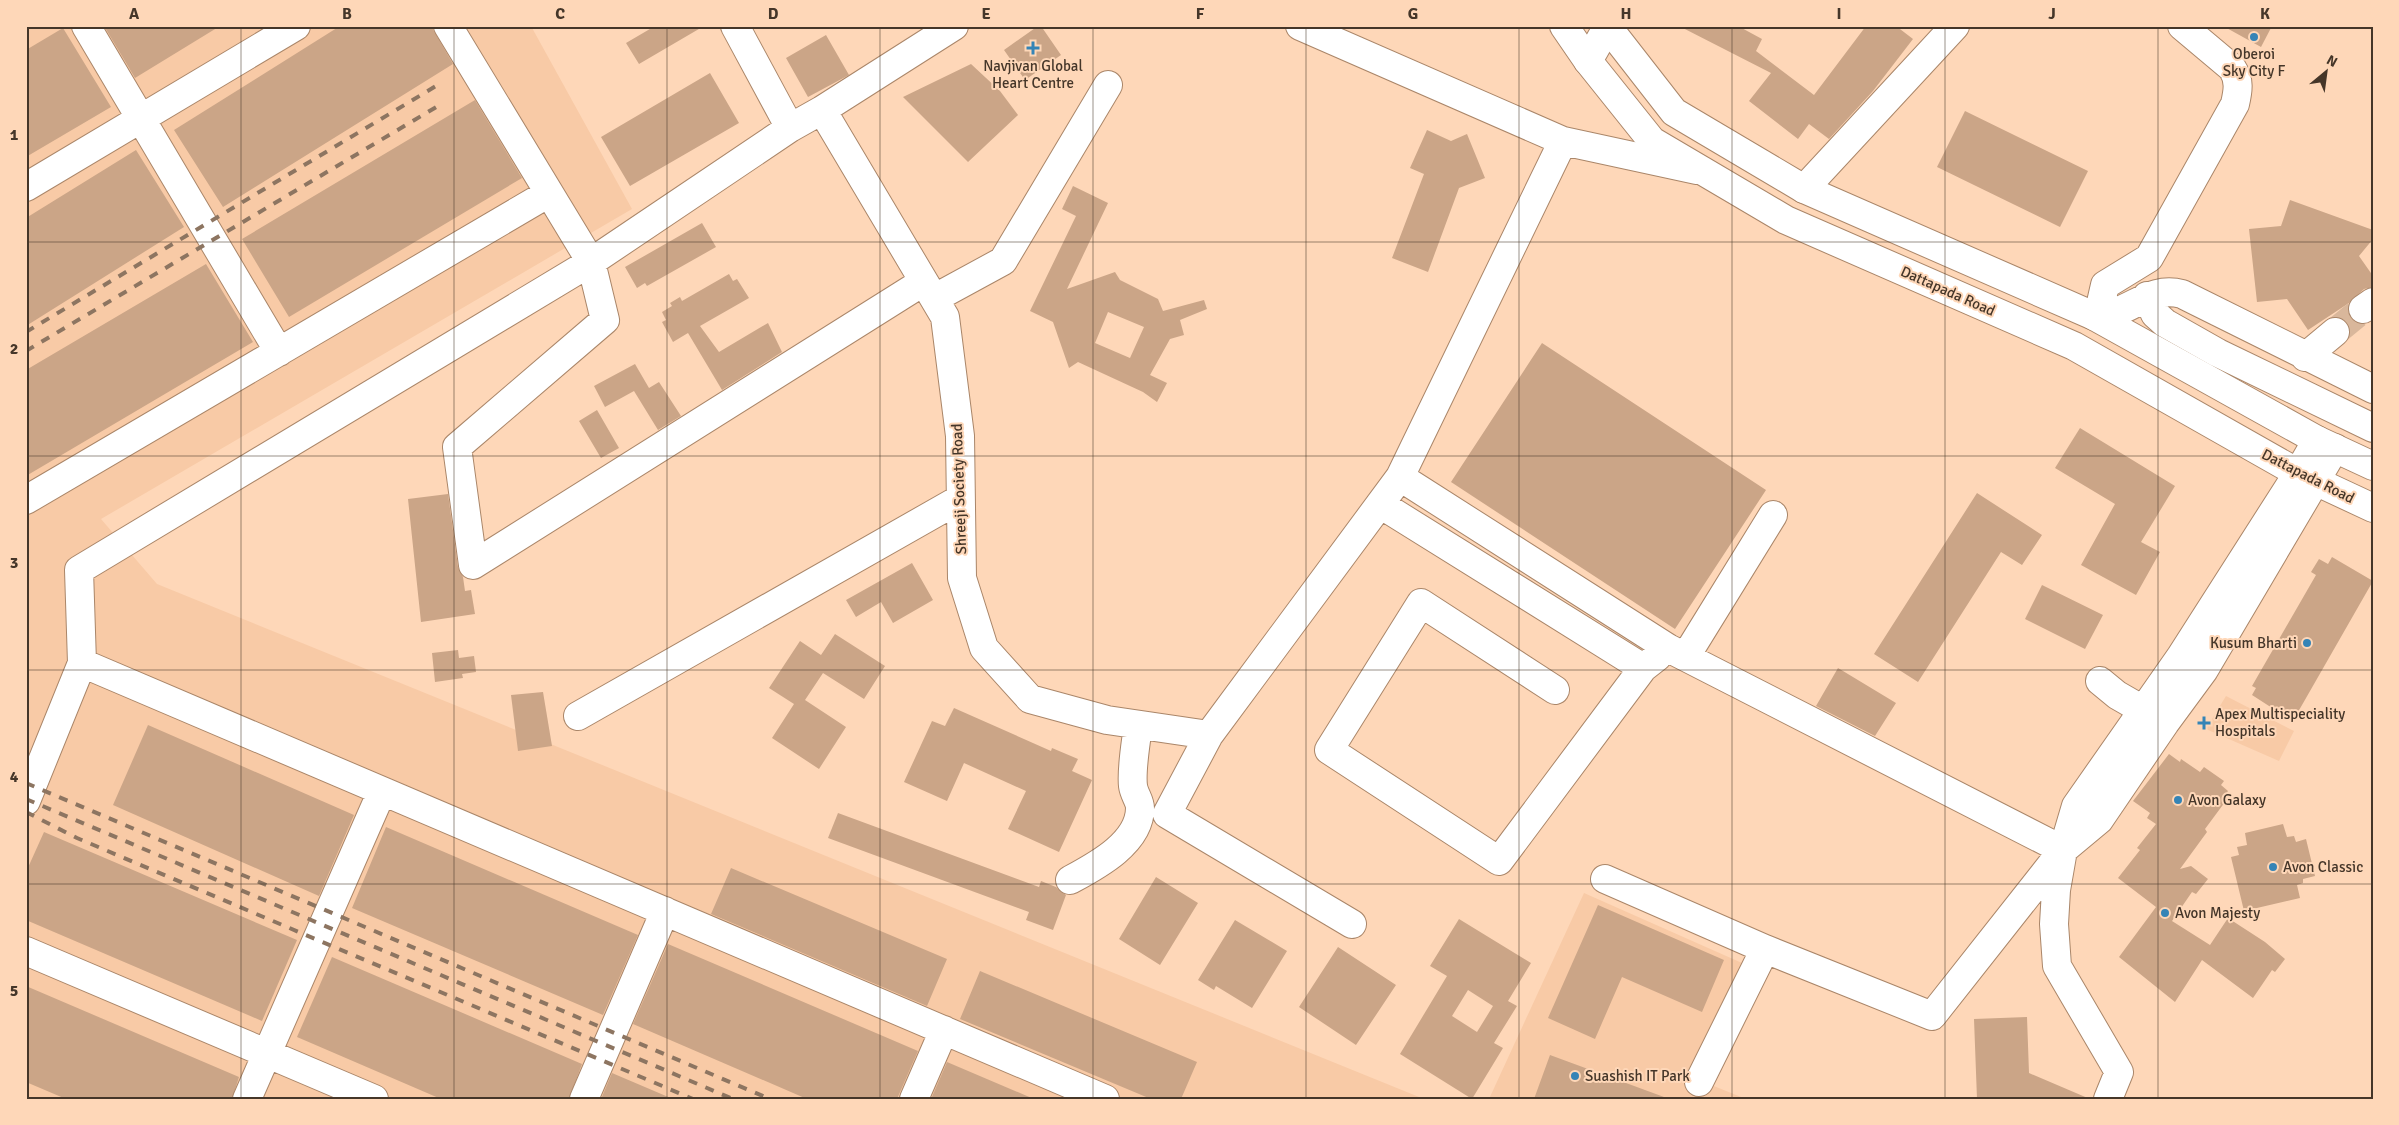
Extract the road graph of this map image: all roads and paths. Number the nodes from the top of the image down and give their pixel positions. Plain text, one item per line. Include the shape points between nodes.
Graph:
1 (86, 26) edge
2 (296, 26) edge
3 (448, 26) edge
4 (735, 26) edge
5 (954, 26) edge
6 (1300, 26) edge
7 (1564, 26) edge
8 (1608, 26) edge
9 (1955, 26) edge
10 (2182, 26) edge
11 (1588, 61) junction
12 (1108, 85) dead end
13 (822, 110) junction
14 (140, 119) junction
15 (790, 128) junction
16 (1562, 141) junction
17 (1704, 171) junction
18 (26, 187) edge
19 (1804, 189) junction
20 (549, 193) junction
21 (591, 262) junction
22 (929, 290) junction
23 (2147, 296) junction
24 (2097, 311) junction
25 (2335, 332) tunnel mouth
26 (279, 352) junction
27 (2305, 357) junction
28 (2373, 389) edge
29 (2373, 428) edge
30 (2326, 444) junction
31 (2373, 466) edge
32 (1400, 476) junction
33 (2307, 477) junction
34 (960, 499) junction
35 (26, 500) edge
36 (2373, 508) edge
37 (1391, 511) junction
38 (1773, 515) dead end
39 (1677, 652) junction
40 (2181, 656) junction
41 (82, 663) junction
42 (1643, 668) junction
43 (2204, 670) junction
44 (2100, 681) dead end
45 (1554, 690) dead end
46 (578, 716) dead end
47 (2153, 716) junction
48 (1138, 725) junction
49 (1209, 735) junction
50 (382, 791) junction
51 (26, 800) edge
52 (2063, 850) junction
53 (1605, 879) dead end
54 (1070, 880) dead end
55 (665, 911) junction
56 (1352, 924) dead end
57 (1765, 949) junction
58 (26, 951) edge
59 (944, 1030) junction
60 (267, 1053) junction
61 (1700, 1082) dead end
62 (247, 1099) edge
63 (374, 1099) edge
64 (584, 1099) edge
65 (914, 1099) edge
66 (1105, 1099) edge
67 (2108, 1099) edge

1 - 14 street
2 - 14 street
3 - 20 street
4 - 15 street
5 - 13 street
6 - 16 street
7 - 11 street, Dattapada Road
8 - 11 street
8 - 19 street via 1674,112
9 - 19 street
10 - 24 street via 2237,75 2235,104 2149,258 2105,285
11 - 17 street, Dattapada Road via 1652,141
12 - 22 street via 1003,261
13 - 15 street
13 - 22 street, Shreeji Society Road
14 - 18 street
14 - 26 street
15 - 21 street
16 - 17 street
16 - 32 street
17 - 33 street, Dattapada Road via 1786,220 2074,346
19 - 24 street
20 - 21 street
20 - 26 street
21 - 22 street via 605,320 458,446 473,565
21 - 41 street via 79,570
22 - 34 street, Shreeji Society Road via 945,317 960,436
23 - 24 street via 2116,312
23 - 27 street via 2163,291 2182,294
23 - 29 street via 2155,314 2165,323 2218,353
24 - 30 street
25 - 27 street
26 - 35 street
27 - 28 street
30 - 31 street
30 - 33 street
32 - 37 street
32 - 39 street
33 - 36 street, Dattapada Road
33 - 40 street
33 - 43 street
34 - 46 street
34 - 48 street, Shreeji Society Road via 962,578 984,648 1030,699
37 - 42 street
37 - 49 street
38 - 39 street
39 - 42 street
39 - 52 street
40 - 43 street
40 - 47 street
41 - 50 street
41 - 51 street
42 - 45 street via 1499,860 1329,750 1421,603
43 - 47 street
44 - 47 street
47 - 52 street via 2101,793 2099,820
48 - 49 street, Shreeji Society Road
48 - 54 street via 1133,787 1140,807 1138,823 1111,855
49 - 56 street via 1166,814
50 - 55 street
50 - 60 street
52 - 57 street via 1932,1016
52 - 67 street via 2054,924 2057,966 2119,1072
53 - 57 street
55 - 59 street
55 - 64 street
57 - 61 street
58 - 60 street
59 - 65 street
59 - 66 street
60 - 62 street
60 - 63 street

